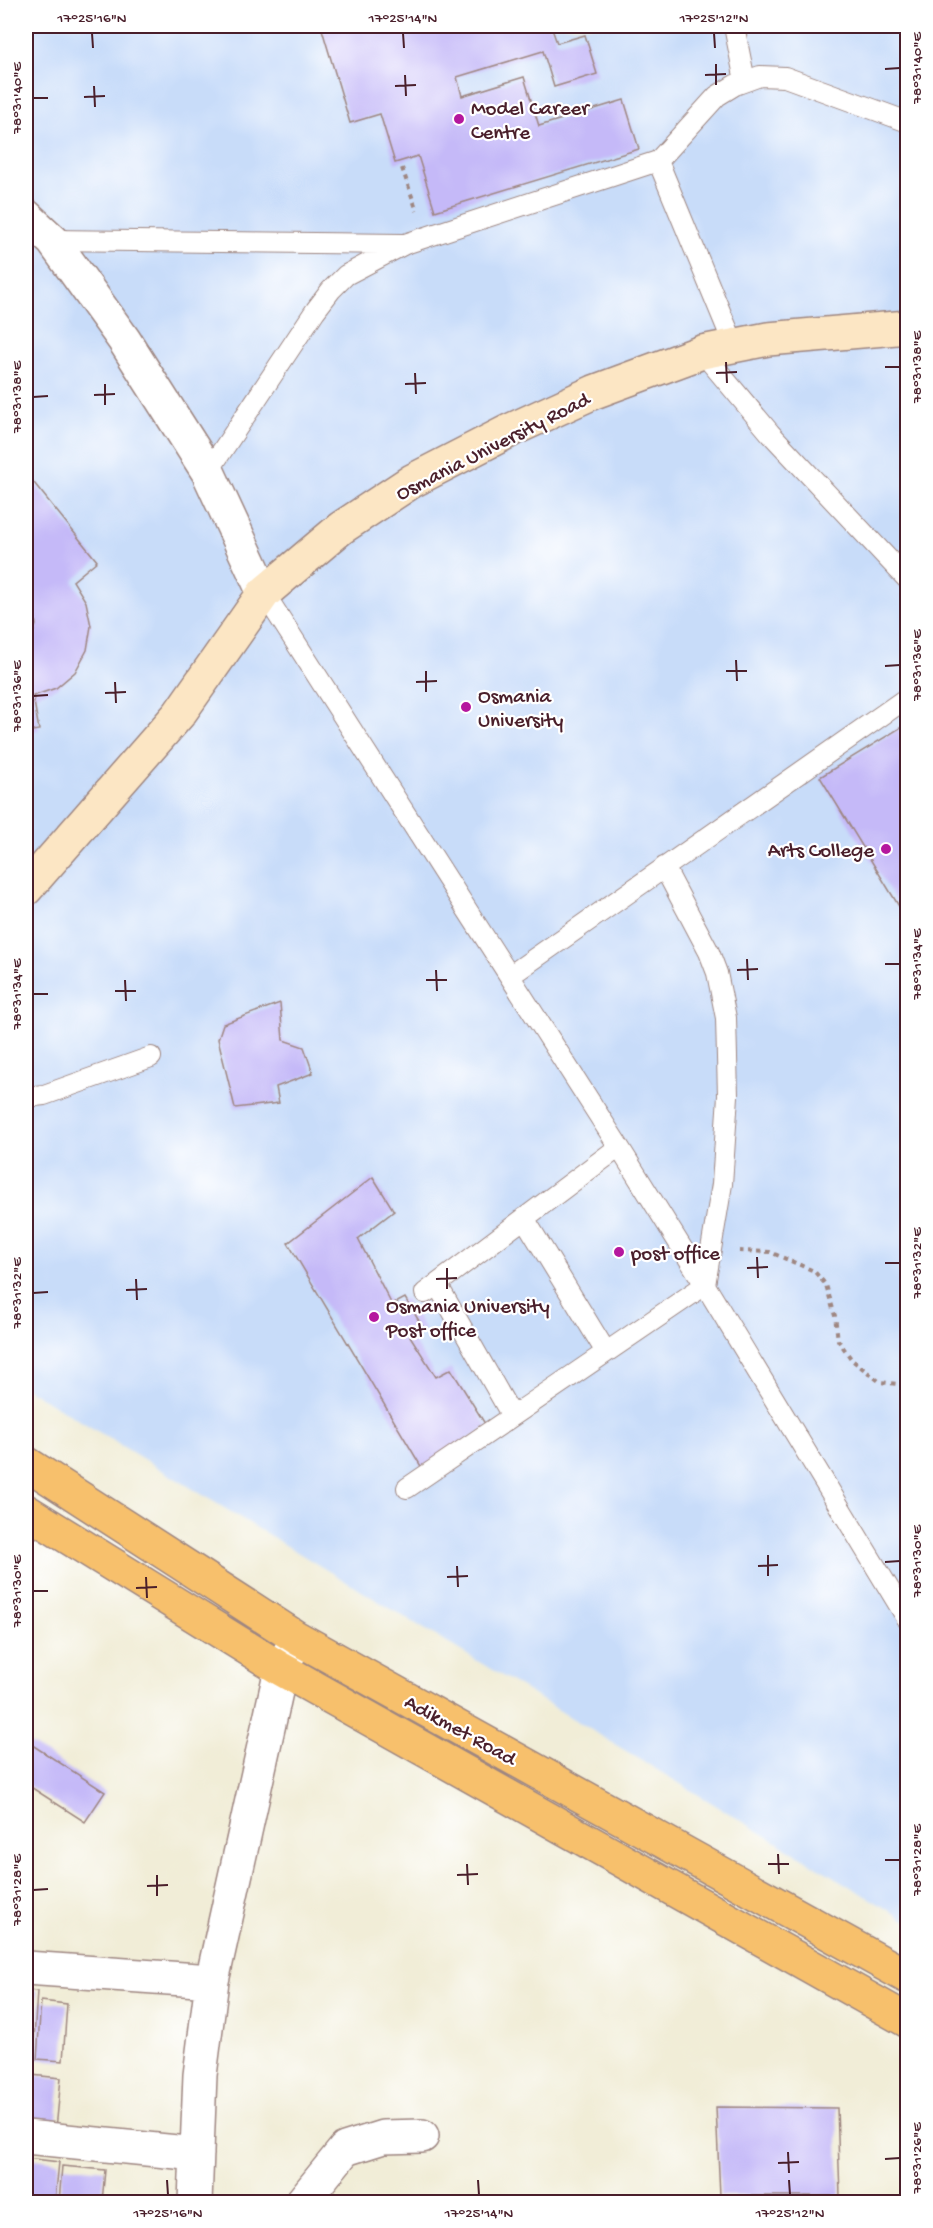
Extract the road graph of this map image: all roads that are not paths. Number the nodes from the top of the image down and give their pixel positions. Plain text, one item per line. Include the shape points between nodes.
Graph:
1 (734, 26) edge
2 (745, 81) junction
3 (908, 122) edge
4 (658, 161) junction
5 (26, 216) edge
6 (39, 239) edge
7 (405, 244) junction
8 (908, 327) edge
9 (734, 345) junction
10 (702, 352) junction
11 (208, 472) junction
12 (908, 580) edge
13 (264, 593) junction
14 (908, 697) edge
15 (664, 867) junction
16 (26, 889) edge
17 (511, 975) junction
18 (151, 1057) dead end
19 (26, 1097) edge
20 (619, 1147) junction
21 (524, 1218) junction
22 (705, 1285) junction
23 (606, 1352) junction
24 (512, 1416) junction
25 (26, 1463) edge
26 (407, 1488) dead end
27 (26, 1511) edge
28 (908, 1620) edge
29 (297, 1638) junction
30 (281, 1669) junction
31 (26, 1968) edge
32 (908, 1977) edge
33 (212, 1981) junction
34 (908, 2021) edge
35 (422, 2136) dead end
36 (26, 2137) edge
37 (197, 2154) junction
38 (195, 2202) edge
39 (302, 2202) edge

1 - 2 lane
2 - 3 lane via 760,76 785,77
2 - 4 lane via 717,96
4 - 7 lane
4 - 9 lane
5 - 6 street
6 - 7 lane
6 - 11 street via 124,340
7 - 11 lane via 346,275 332,290
8 - 9 main road, Osmania University Road via 815,333
9 - 10 main road, Osmania University Road
10 - 12 lane via 770,433
10 - 13 main road, Osmania University Road via 594,393 411,481 341,528
11 - 13 street
13 - 16 main road, Osmania University Road via 179,714
13 - 17 lane
14 - 15 lane
15 - 17 lane
15 - 22 lane via 709,952 726,1018 728,1096 722,1184
17 - 20 lane
18 - 19 lane via 44,1095
20 - 21 lane
20 - 22 lane
21 - 23 lane
21 - 24 lane via 431,1289
22 - 23 lane
22 - 28 lane
23 - 24 lane
24 - 26 lane
25 - 29 main road, Adikmet Road
27 - 30 main road, Adikmet Road
29 - 30 street
29 - 32 main road, Adikmet Road
30 - 33 street
30 - 34 main road, Adikmet Road
31 - 33 street
33 - 37 street via 200,2075
35 - 39 street via 382,2137 345,2149
36 - 37 street
37 - 38 street

